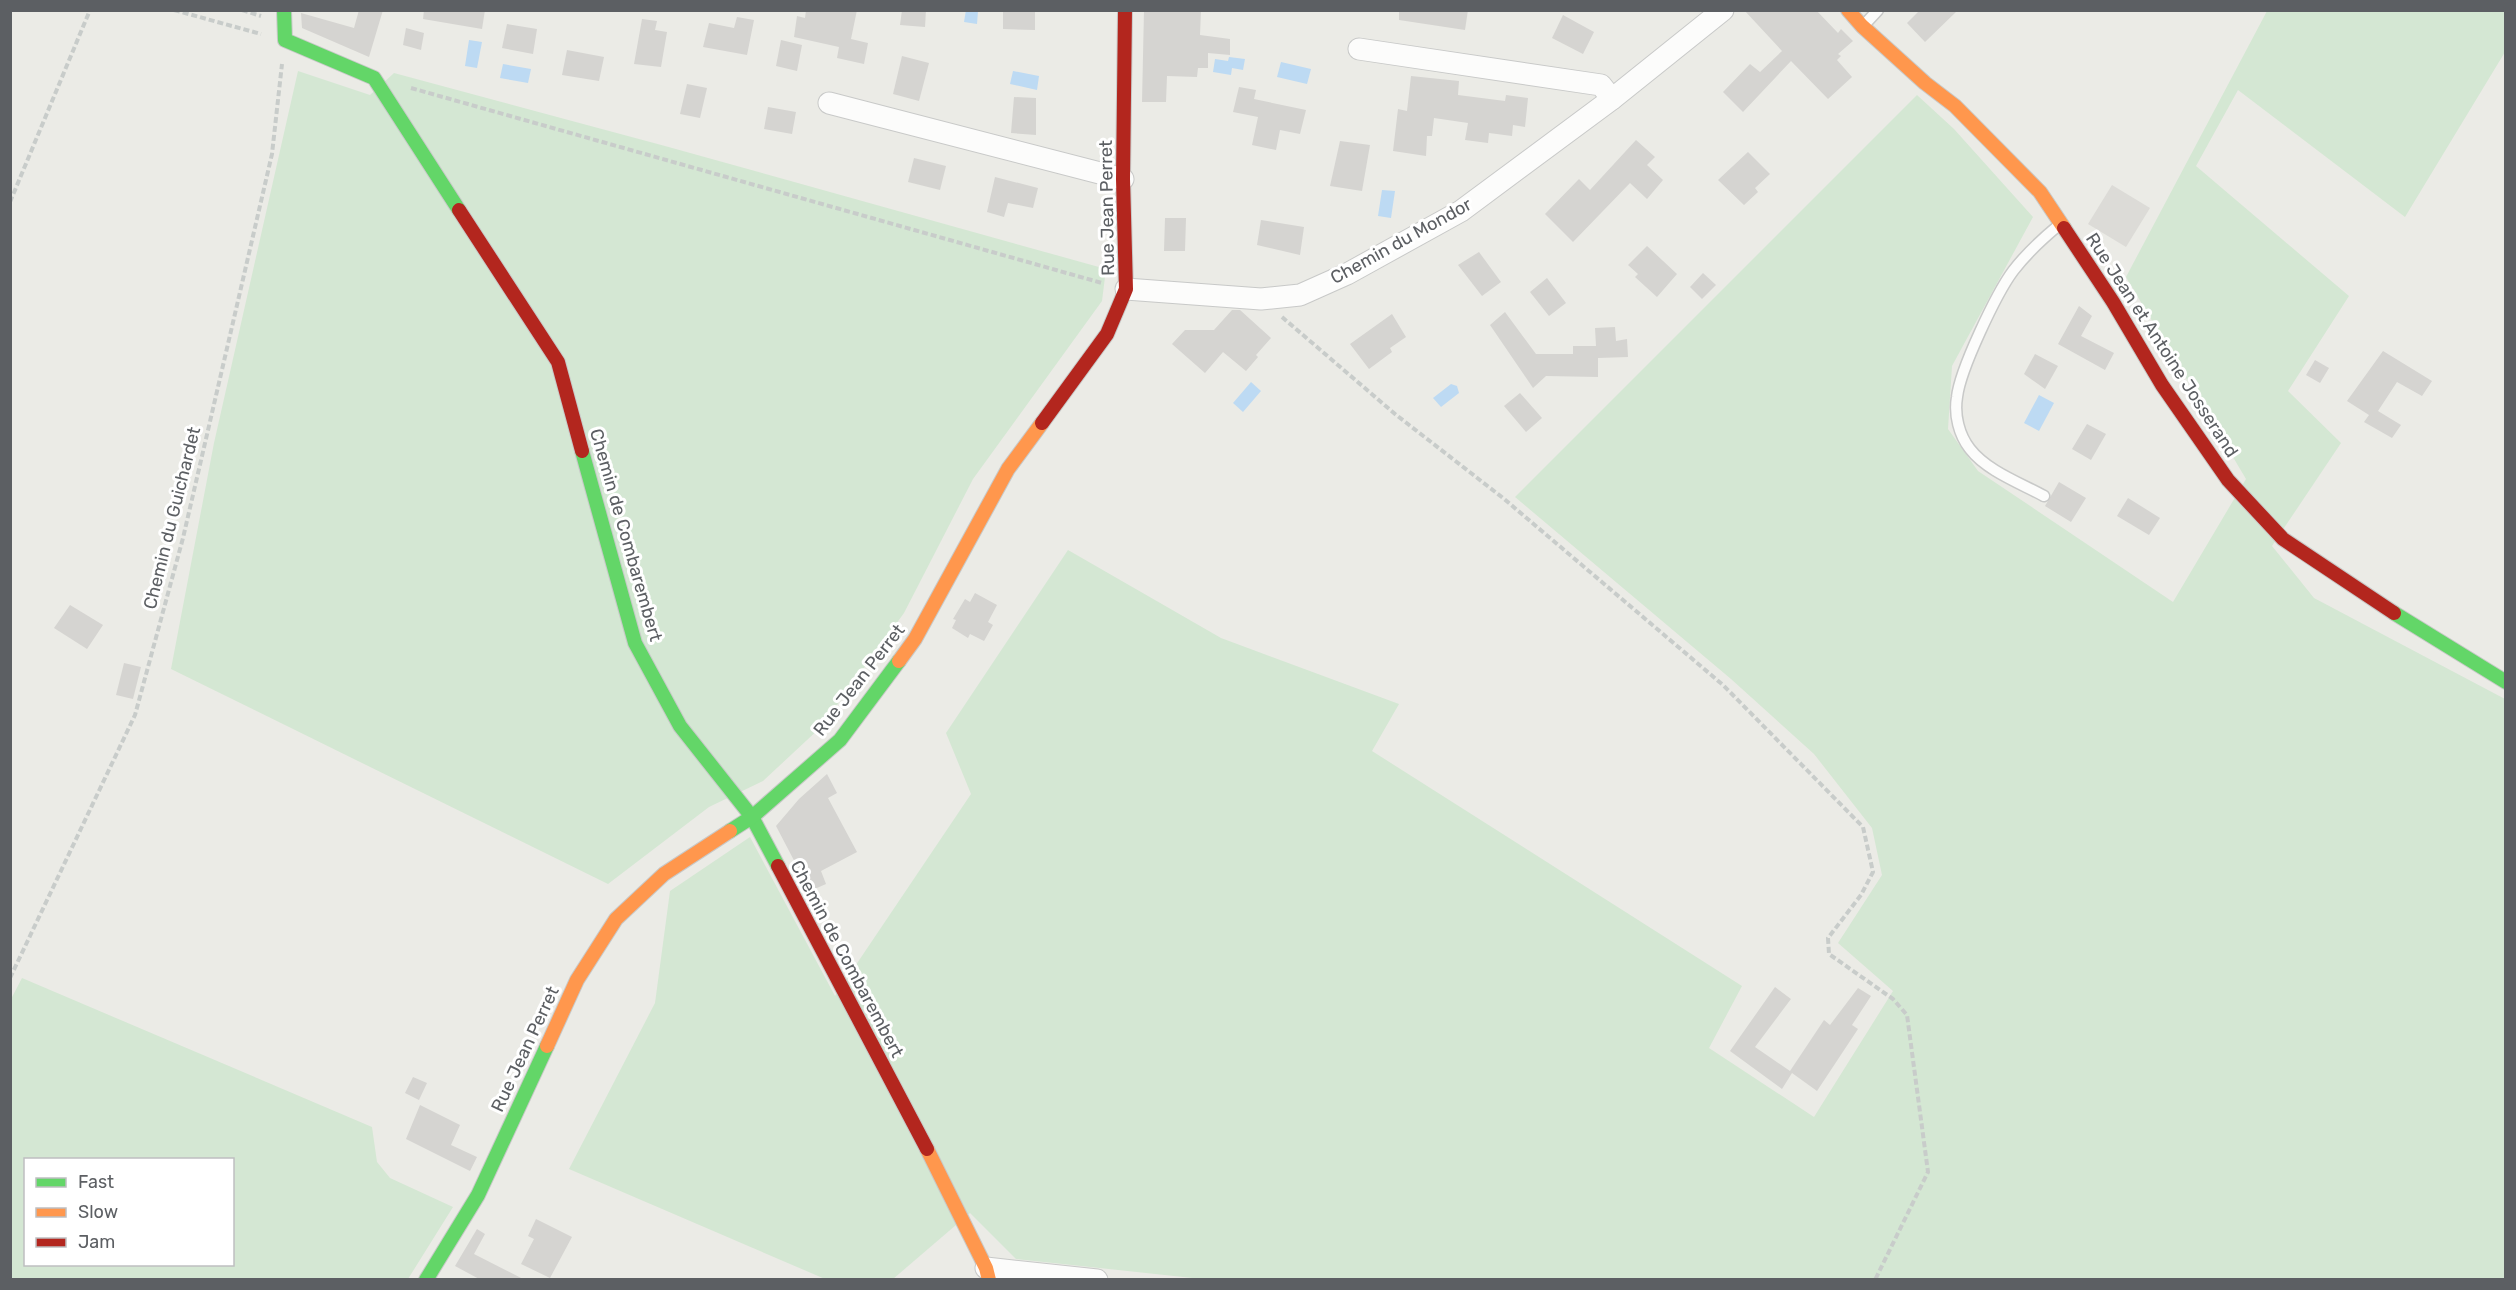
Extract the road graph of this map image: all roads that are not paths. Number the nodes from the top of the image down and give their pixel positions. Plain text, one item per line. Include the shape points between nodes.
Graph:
1 (284, 10) edge
2 (1125, 10) edge
3 (1723, 10) edge
4 (1848, 10) edge
5 (1878, 10) edge
6 (1862, 26) junction
7 (1359, 48) dead end
8 (1612, 99) junction
9 (829, 103) dead end
10 (1123, 179) junction
11 (2061, 223) junction
12 (1126, 289) junction
13 (2044, 496) dead end
14 (2505, 682) edge
15 (752, 817) junction
16 (988, 1274) edge
17 (426, 1280) edge
18 (1097, 1280) edge

1 - 15 street, Chemin de Combarembert via 285,40 374,78 558,363 635,643 680,726
2 - 10 street, Rue Jean Perret
3 - 8 street, Chemin du Mondor
4 - 6 street, Rue Jean et Antoine Josserand
5 - 6 lane
6 - 11 street, Rue Jean et Antoine Josserand via 1955,106 2040,192
7 - 8 street via 1601,85
8 - 12 street, Chemin du Mondor via 1461,211 1347,274 1300,295 1261,298
9 - 10 street
10 - 12 street, Rue Jean Perret
11 - 13 lane via 2012,273 1967,363 1956,397 1958,428 1970,450 1995,470
11 - 14 street, Rue Jean et Antoine Josserand via 2162,385 2228,480 2283,539 2414,627
12 - 15 street, Rue Jean Perret via 1107,334 1008,469 915,639 840,740
15 - 16 street, Chemin de Combarembert via 951,1195
15 - 17 street, Rue Jean Perret via 664,874 616,919 577,980 478,1195
16 - 18 street

